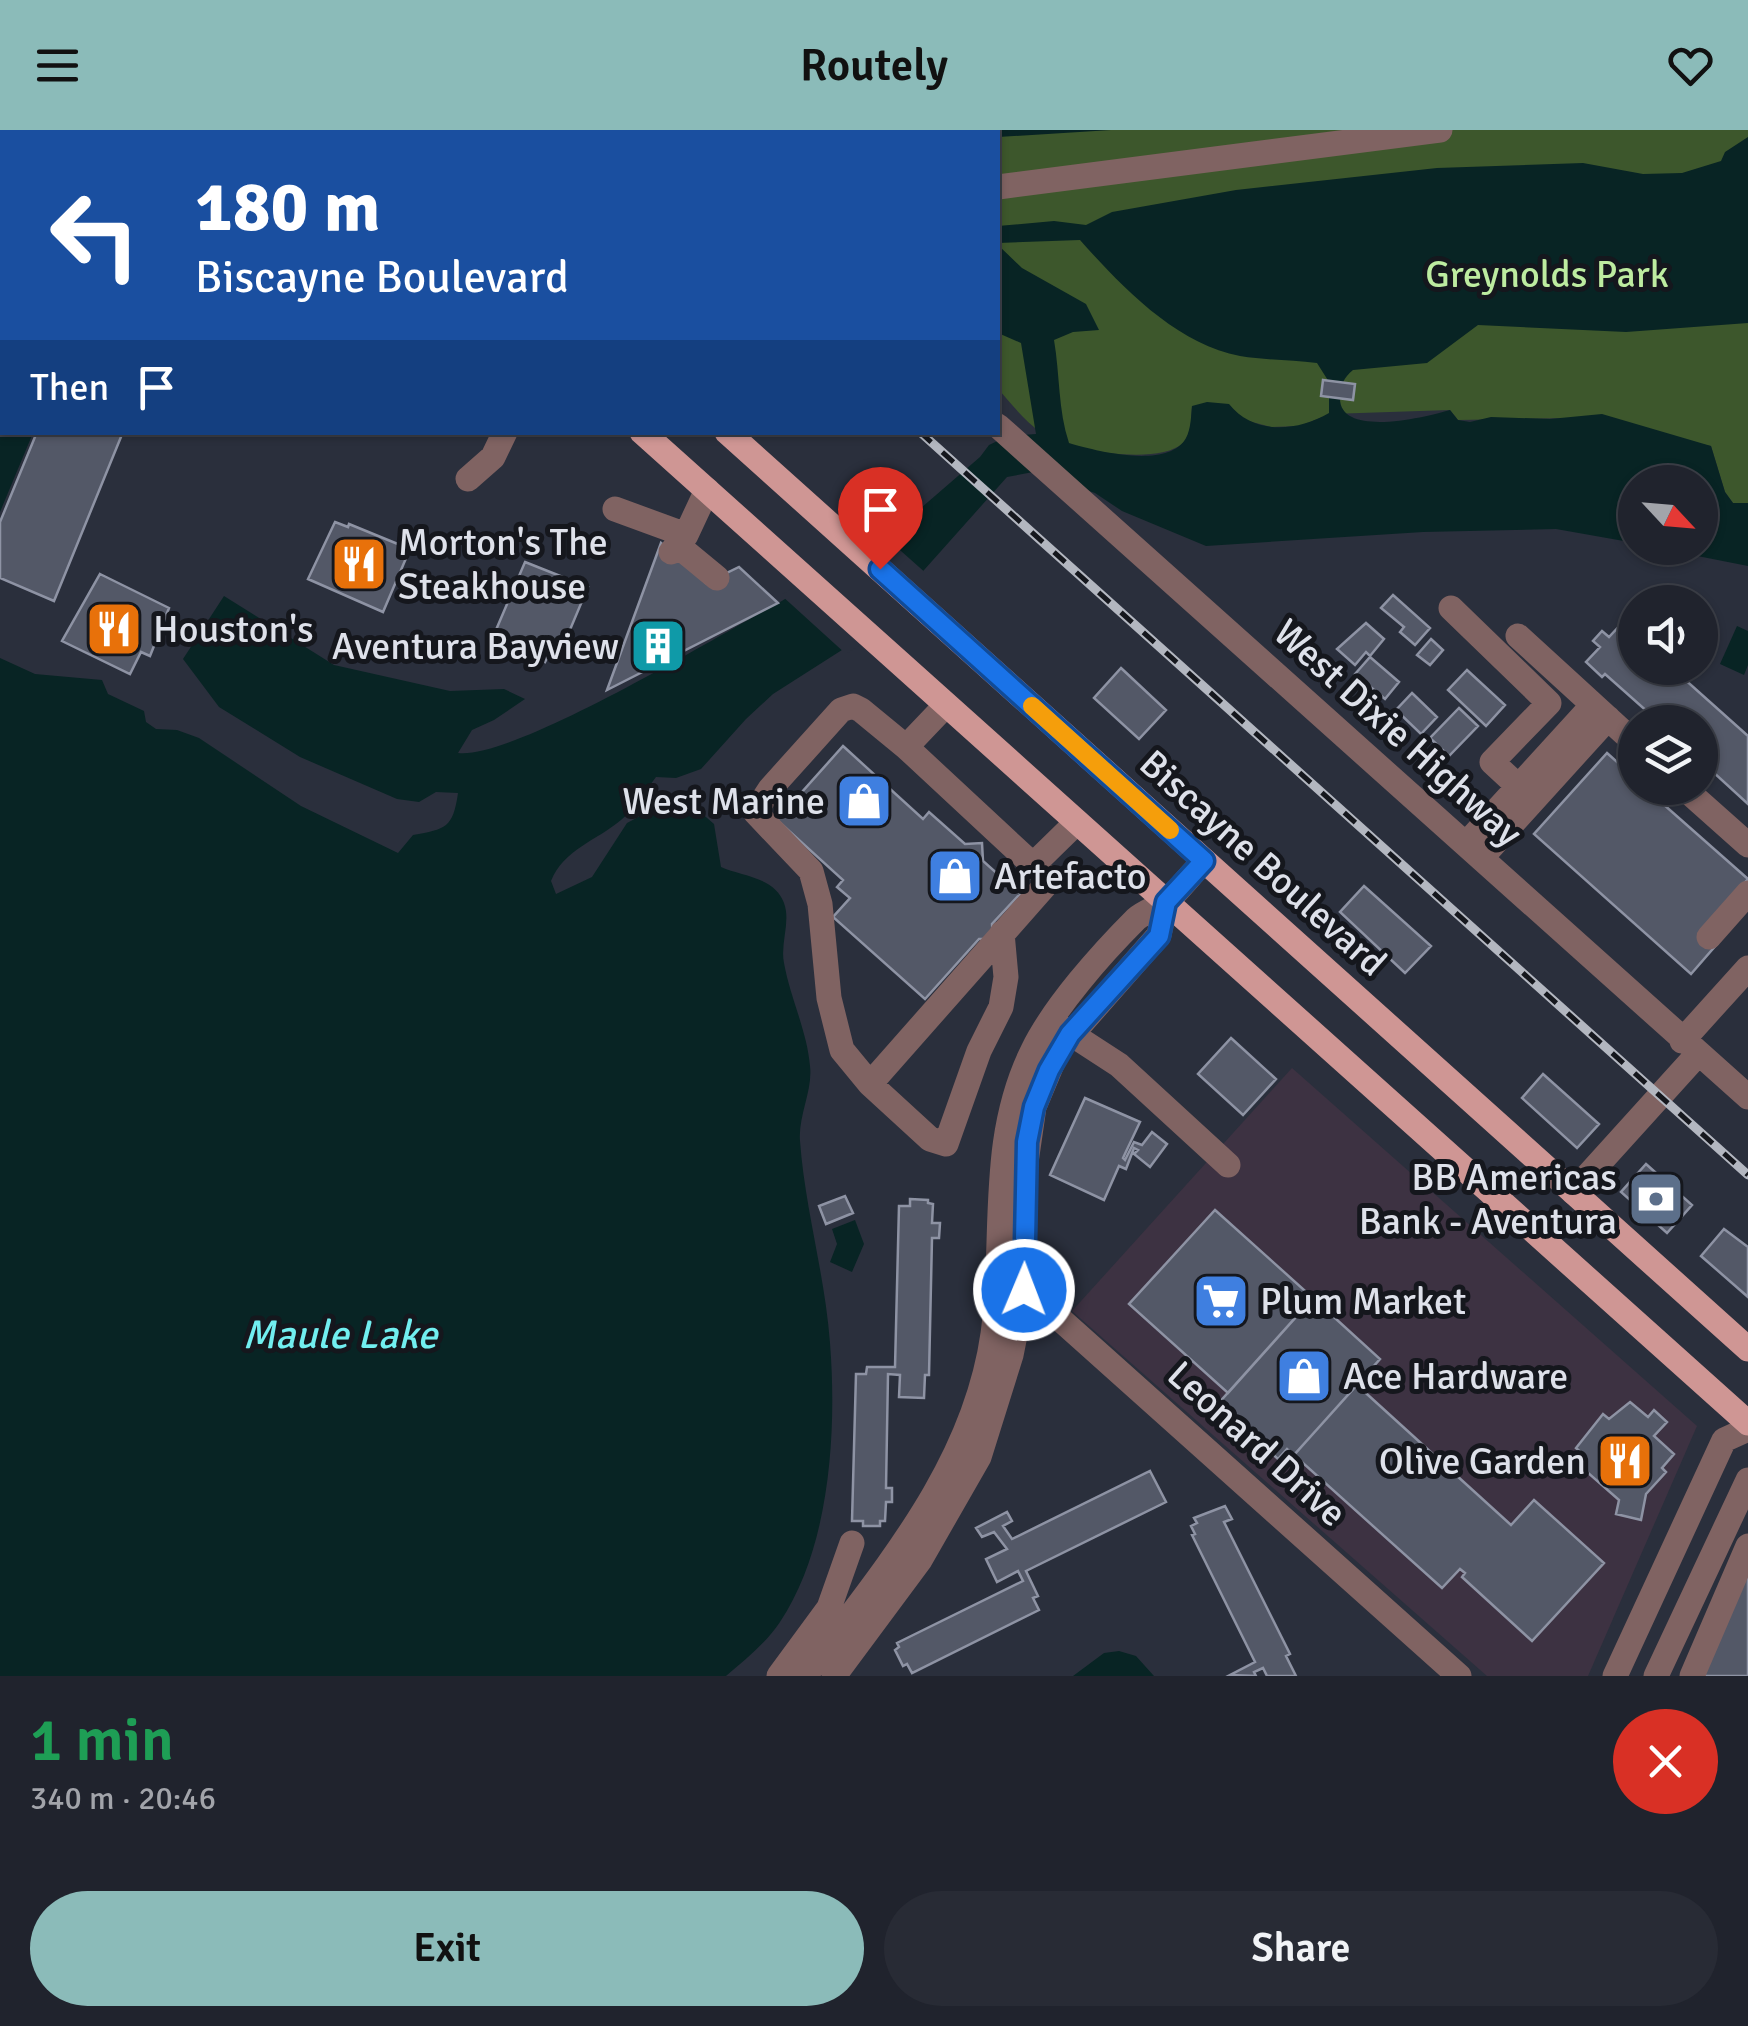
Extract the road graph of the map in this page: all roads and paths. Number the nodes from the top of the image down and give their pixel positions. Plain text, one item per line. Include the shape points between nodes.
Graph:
1 (1440, 130) edge
2 (1000, 187) edge
3 (1000, 428) edge
4 (487, 435) edge
5 (504, 435) edge
6 (645, 435) edge
7 (730, 435) edge
8 (707, 490) junction
9 (615, 509) dead end
10 (678, 544) junction
11 (717, 578) dead end
12 (1451, 608) dead end
13 (1518, 636) dead end
14 (946, 705) junction
15 (1600, 712) junction
16 (1618, 728) edge
17 (906, 747) junction
18 (1525, 793) junction
19 (1703, 805) edge
20 (1076, 822) junction
21 (1748, 845) edge
22 (1474, 850) junction
23 (1204, 861) junction
24 (1033, 865) junction
25 (1748, 893) edge
26 (1166, 902) junction
27 (1002, 933) junction
28 (1710, 937) dead end
29 (1748, 968) edge
30 (1060, 1026) junction
31 (1690, 1048) junction
32 (870, 1084) junction
33 (1748, 1097) edge
34 (1228, 1165) dead end
35 (1574, 1192) junction
36 (996, 1286) junction
37 (1024, 1290) junction
38 (1748, 1350) edge
39 (1748, 1426) edge
40 (978, 1428) junction
41 (1748, 1480) edge
42 (852, 1543) dead end
43 (1748, 1546) edge
44 (1668, 1558) junction
45 (1704, 1573) junction
46 (883, 1590) junction
47 (789, 1676) edge
48 (834, 1676) edge
49 (1459, 1676) edge
50 (1614, 1676) edge
51 (1656, 1676) edge
52 (1692, 1676) edge

1 - 2 street
3 - 22 street, West Dixie Highway
4 - 5 street via 468,478 493,458
6 - 8 main road
7 - 23 main road, Biscayne Boulevard
8 - 10 street
8 - 14 main road
9 - 10 street
10 - 11 street
12 - 18 street via 1548,703 1492,762
13 - 15 street
14 - 17 street
14 - 20 main road
15 - 16 street
15 - 18 street
17 - 24 street
17 - 32 street via 861,710 841,710 755,812 811,871 842,1050
18 - 22 street
19 - 21 street
20 - 24 street
20 - 26 main road
22 - 31 street, West Dixie Highway
23 - 26 street
23 - 35 main road, Biscayne Boulevard
24 - 27 street via 1050,880
25 - 28 street
26 - 30 street via 1159,936
26 - 39 main road
27 - 32 street
27 - 32 street via 1002,1007 946,1144 930,1140
29 - 31 street
30 - 34 street via 1119,1066
30 - 36 street via 1016,1088 1006,1126
30 - 37 street via 1027,1142
31 - 33 street, West Dixie Highway
31 - 35 street
35 - 38 main road, Biscayne Boulevard
36 - 37 street
36 - 40 street
37 - 40 street via 1012,1356
37 - 49 street, Leonard Drive
39 - 44 street via 1724,1440
40 - 46 street
41 - 45 street
42 - 47 street via 829,1608
43 - 52 street
44 - 45 street
44 - 50 street
45 - 51 street
46 - 47 street
46 - 48 street

